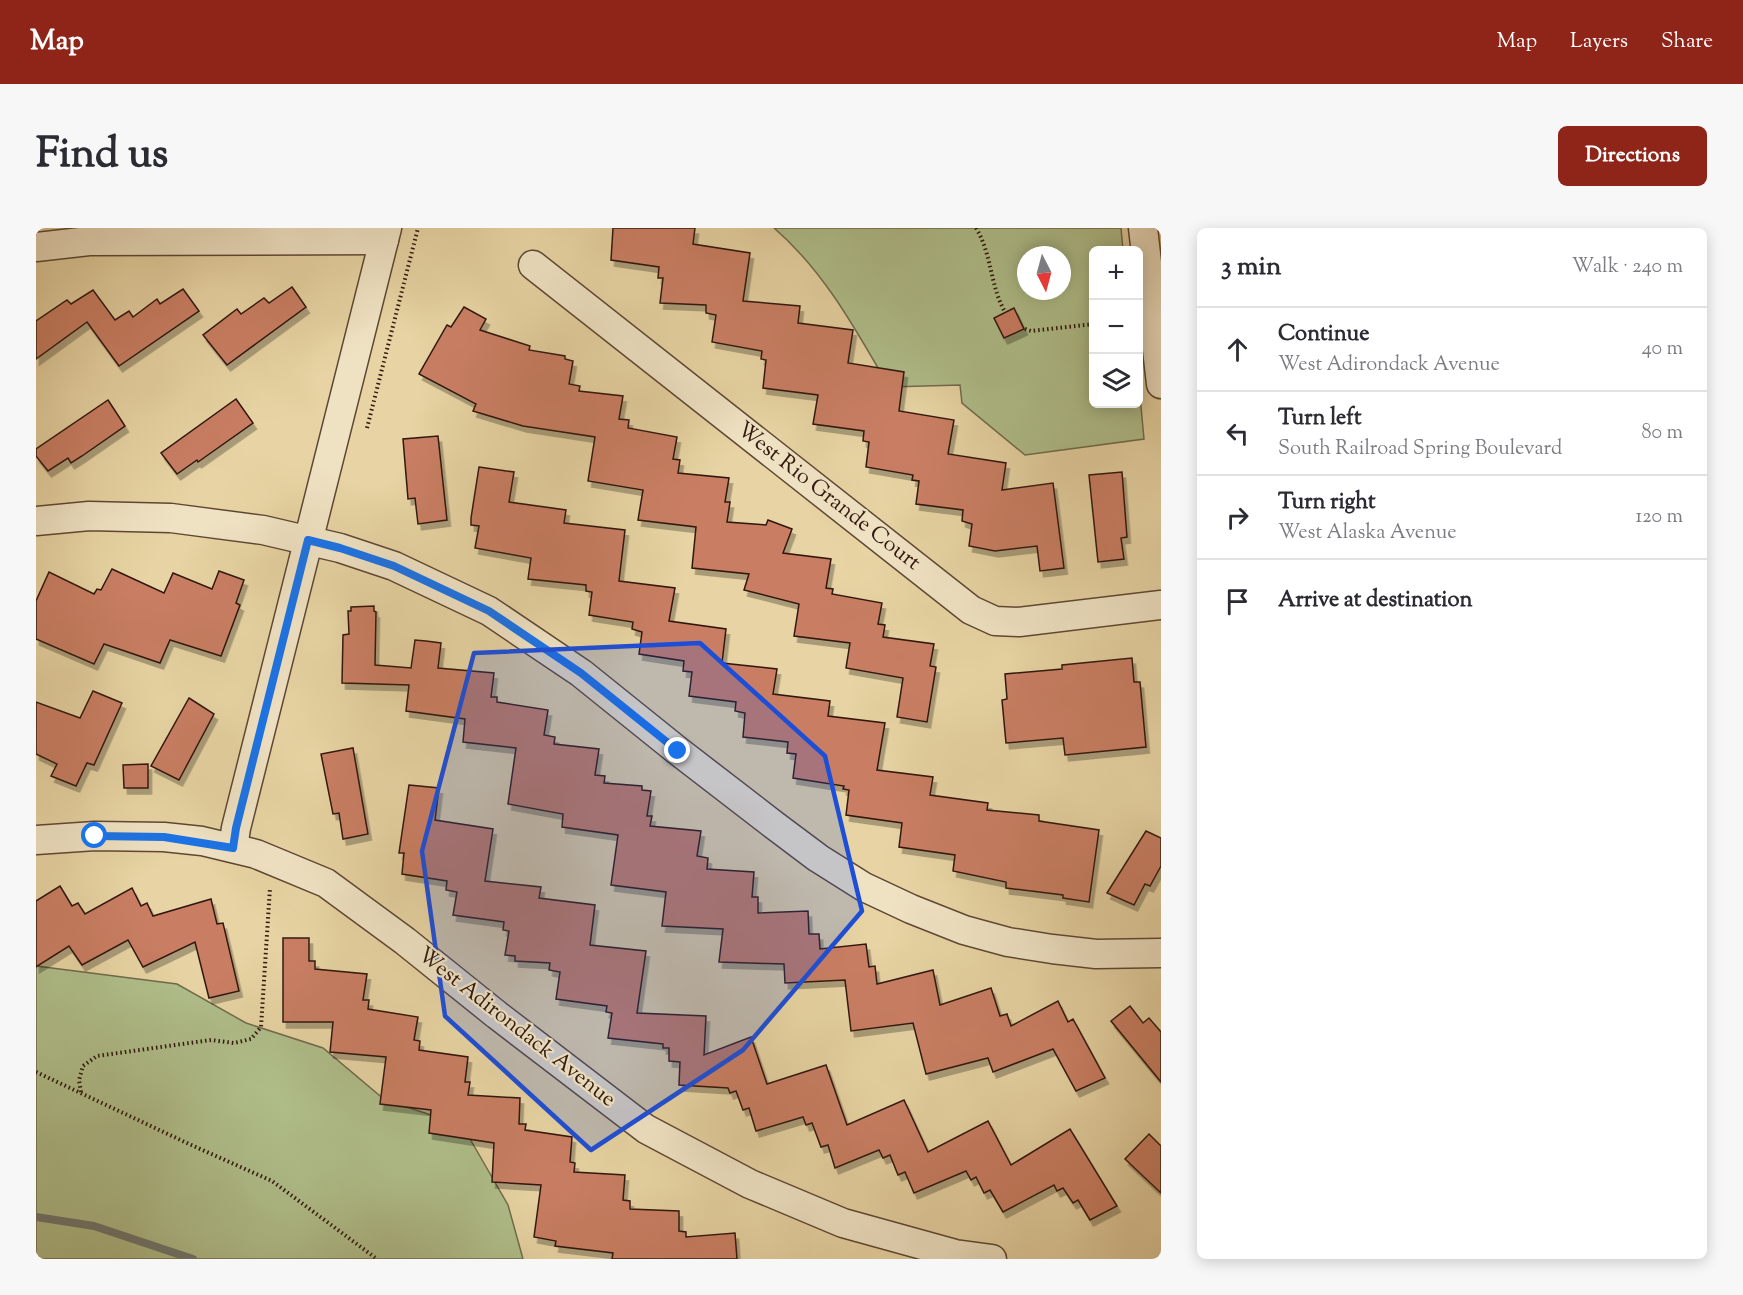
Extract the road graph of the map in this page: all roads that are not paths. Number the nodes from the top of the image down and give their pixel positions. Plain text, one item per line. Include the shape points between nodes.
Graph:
1 (1143, 228) edge
2 (386, 234) edge
3 (36, 247) edge
4 (533, 265) dead end
5 (1161, 384) edge
6 (36, 521) edge
7 (308, 540) junction
8 (1161, 604) edge
9 (36, 840) edge
10 (233, 848) junction
11 (1161, 953) edge
12 (992, 1259) edge

1 - 5 street
2 - 3 street via 89,241
2 - 7 street
4 - 8 street, West Rio Grande Court via 971,610 995,621 1019,622
6 - 7 street via 89,516 171,518
7 - 10 street
7 - 11 street via 394,566 489,611 581,673 774,825 864,887 964,930 1008,942 1096,954
9 - 10 street, West Adirondack Avenue via 164,837
10 - 12 street, West Adirondack Avenue via 326,884 646,1129 750,1185 843,1223 955,1254

